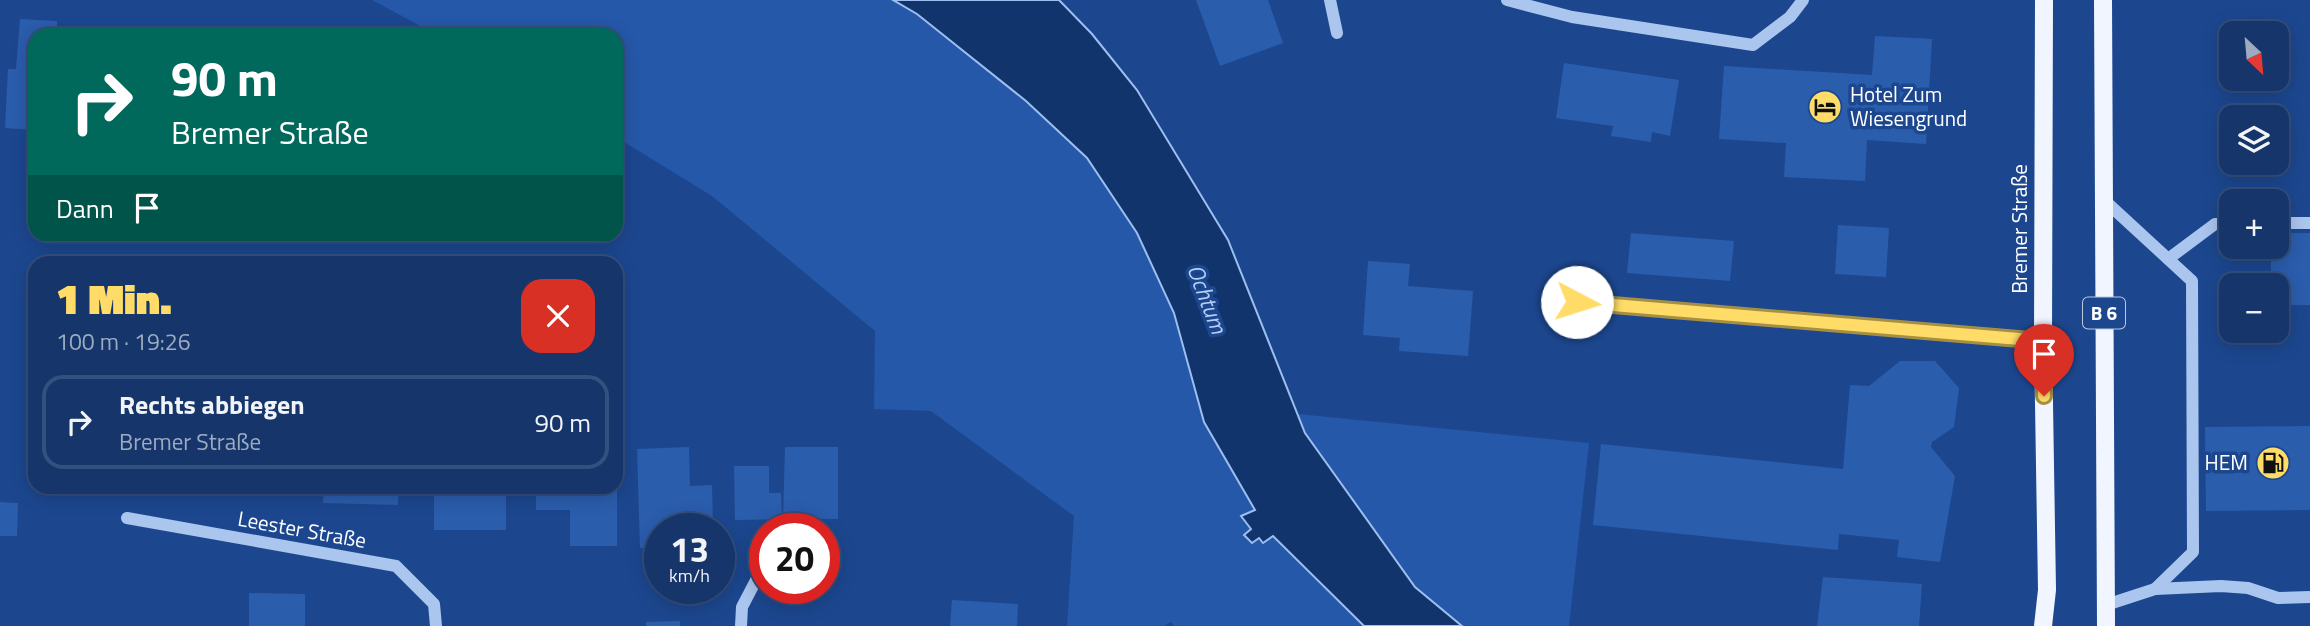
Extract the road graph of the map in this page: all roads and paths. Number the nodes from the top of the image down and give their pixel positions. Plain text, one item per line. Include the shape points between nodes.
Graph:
1 (1330, 0) edge
2 (1507, 0) edge
3 (1804, 0) edge
4 (2044, 0) edge
5 (2103, 0) edge
6 (1337, 33) dead end
7 (2104, 200) junction
8 (2289, 223) edge
9 (2310, 223) edge
10 (2219, 224) edge
11 (2168, 259) junction
12 (1577, 302) dead end
13 (2043, 341) junction
14 (127, 518) dead end
15 (2155, 589) junction
16 (749, 594) edge
17 (2310, 597) edge
18 (2106, 605) junction
19 (436, 626) edge
20 (741, 626) edge
21 (2043, 626) edge
22 (2106, 626) edge

1 - 6 street
2 - 3 street via 1572,16 1753,45
4 - 13 main road, Bremer Straße
5 - 7 main road, B 6
7 - 11 street
7 - 18 main road, B 6
8 - 9 street
10 - 11 street
11 - 15 street via 2192,281 2193,552
12 - 13 street
13 - 21 main road, Bremer Straße via 2047,590
14 - 19 street, Leester Straße via 396,566 434,604
15 - 17 street via 2249,587 2278,598
15 - 18 street
16 - 20 street via 742,607
18 - 22 main road, B 6

